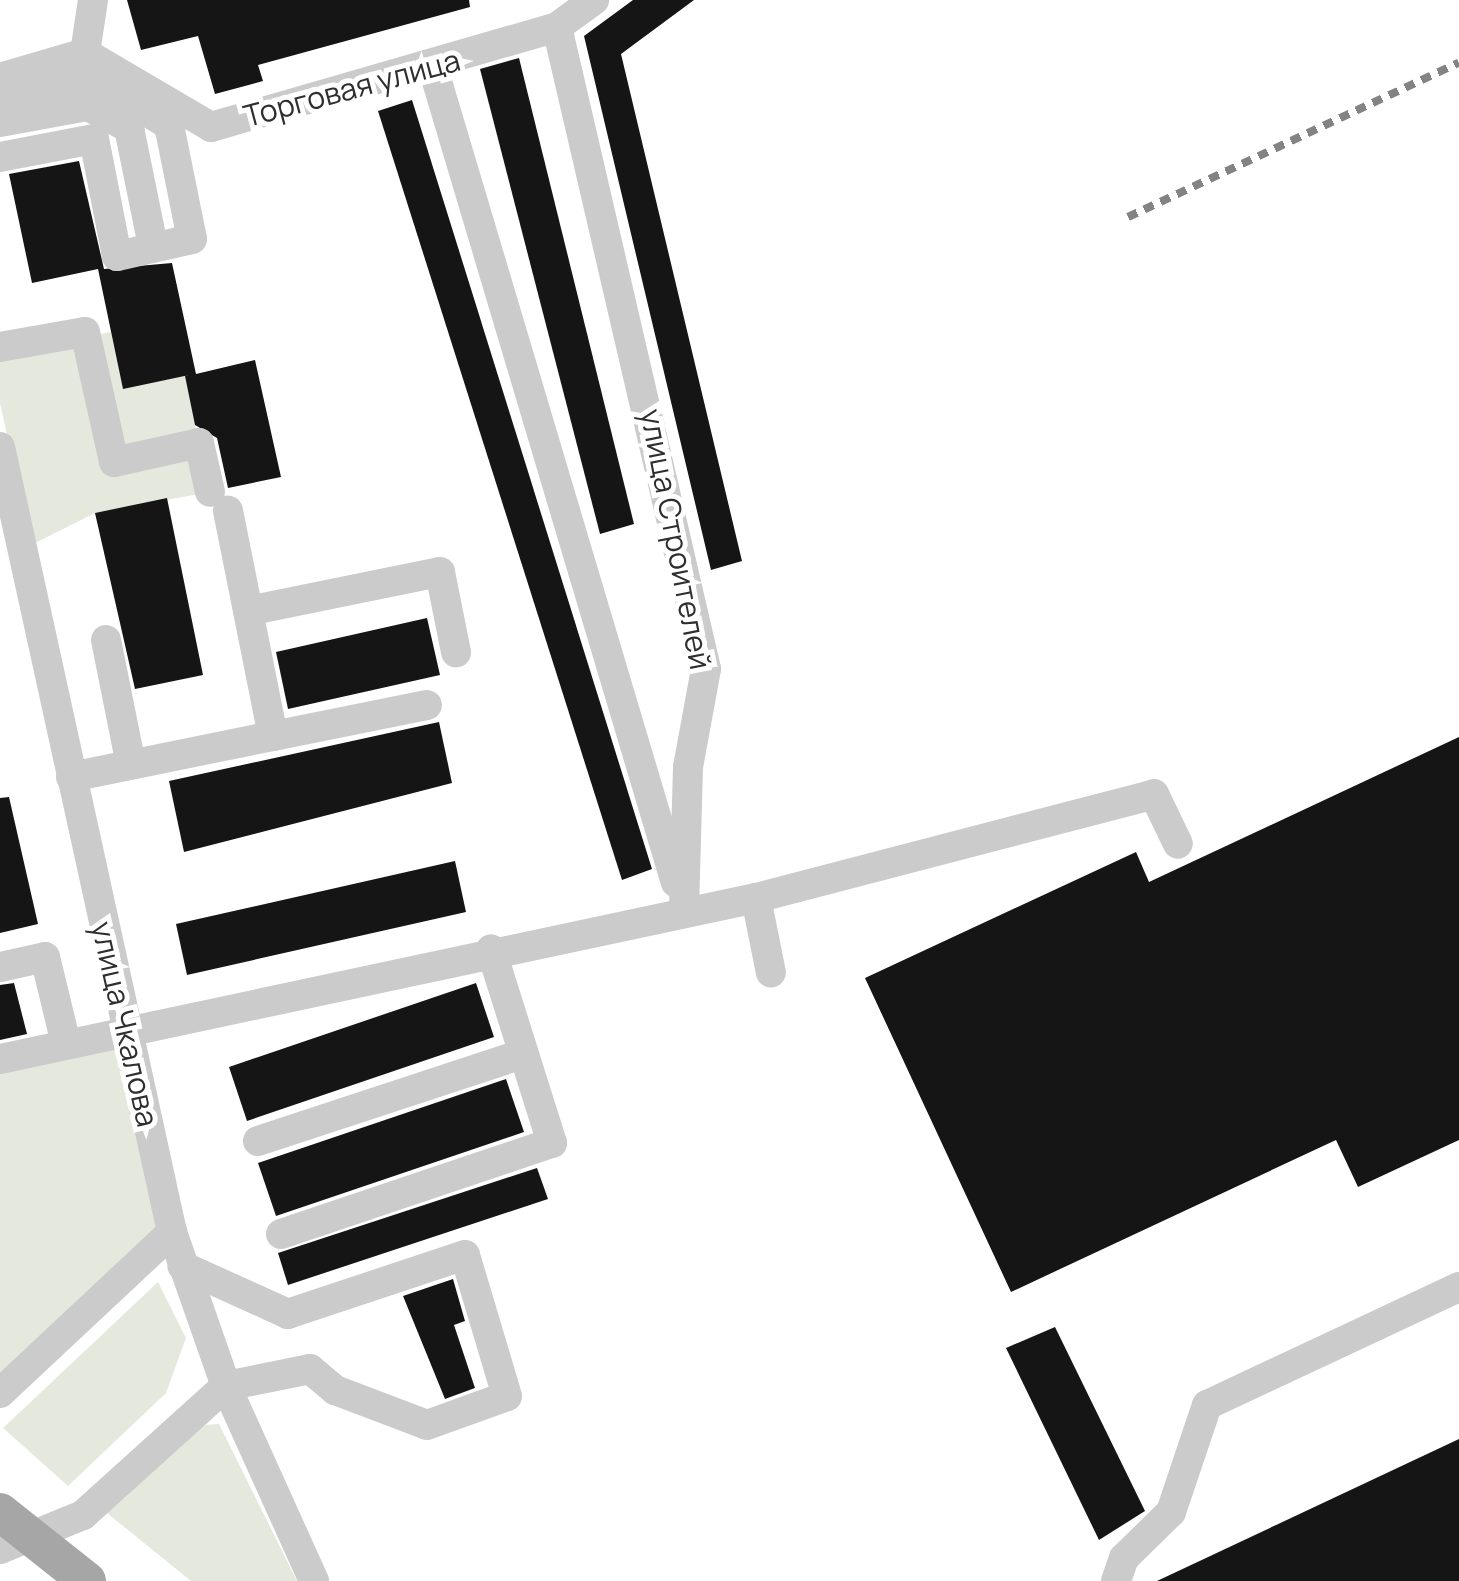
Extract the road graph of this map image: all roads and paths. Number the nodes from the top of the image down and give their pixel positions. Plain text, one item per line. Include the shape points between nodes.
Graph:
1 (93, 0) edge
2 (594, 0) edge
3 (557, 28) junction
4 (85, 53) junction
5 (433, 68) junction
6 (0, 78) edge
7 (0, 100) edge
8 (0, 122) edge
9 (0, 157) edge
10 (152, 246) junction
11 (0, 348) edge
12 (0, 447) edge
13 (248, 611) junction
14 (106, 640) dead end
15 (456, 652) dead end
16 (428, 705) dead end
17 (273, 736) junction
18 (131, 765) junction
19 (71, 777) junction
20 (1178, 844) dead end
21 (756, 898) junction
22 (684, 910) junction
23 (491, 949) junction
24 (0, 967) edge
25 (771, 973) dead end
26 (125, 1030) junction
27 (66, 1044) junction
28 (524, 1054) junction
29 (0, 1059) edge
30 (258, 1140) dead end
31 (172, 1232) junction
32 (281, 1234) dead end
33 (182, 1266) junction
34 (1459, 1287) edge
35 (226, 1386) junction
36 (0, 1393) edge
37 (9, 1532) edge
38 (86, 1581) edge
39 (314, 1581) edge
40 (1116, 1581) edge

1 - 4 street
2 - 3 street, Торговая улица
3 - 5 street, Торговая улица
3 - 22 street, улица Строителей via 706,669 688,768
4 - 5 street, Торговая улица via 211,126
4 - 6 street
5 - 22 street
7 - 10 street via 96,80 170,125 192,239
8 - 10 street via 88,106 129,128
9 - 10 street via 94,139 118,256
11 - 13 street via 97,330 114,462 200,443
12 - 19 street, улица Чкалова
13 - 15 street via 440,572
13 - 17 street
14 - 18 street
16 - 17 street
17 - 18 street
18 - 19 street
19 - 26 street, улица Чкалова
20 - 21 street via 1154,794
21 - 22 street
21 - 25 street
22 - 23 street
23 - 26 street
23 - 28 street
24 - 27 street via 45,956
26 - 27 street
26 - 31 street, улица Чкалова
27 - 29 street
28 - 30 street
28 - 32 street via 552,1144
31 - 33 street, улица Чкалова
31 - 36 street
33 - 35 street, улица Чкалова
33 - 35 street via 288,1314 465,1255 508,1396 426,1425 335,1390 310,1369
34 - 40 street via 1207,1405 1170,1512 1124,1558
35 - 37 street via 83,1515
35 - 39 street, улица Чкалова
37 - 38 main road

